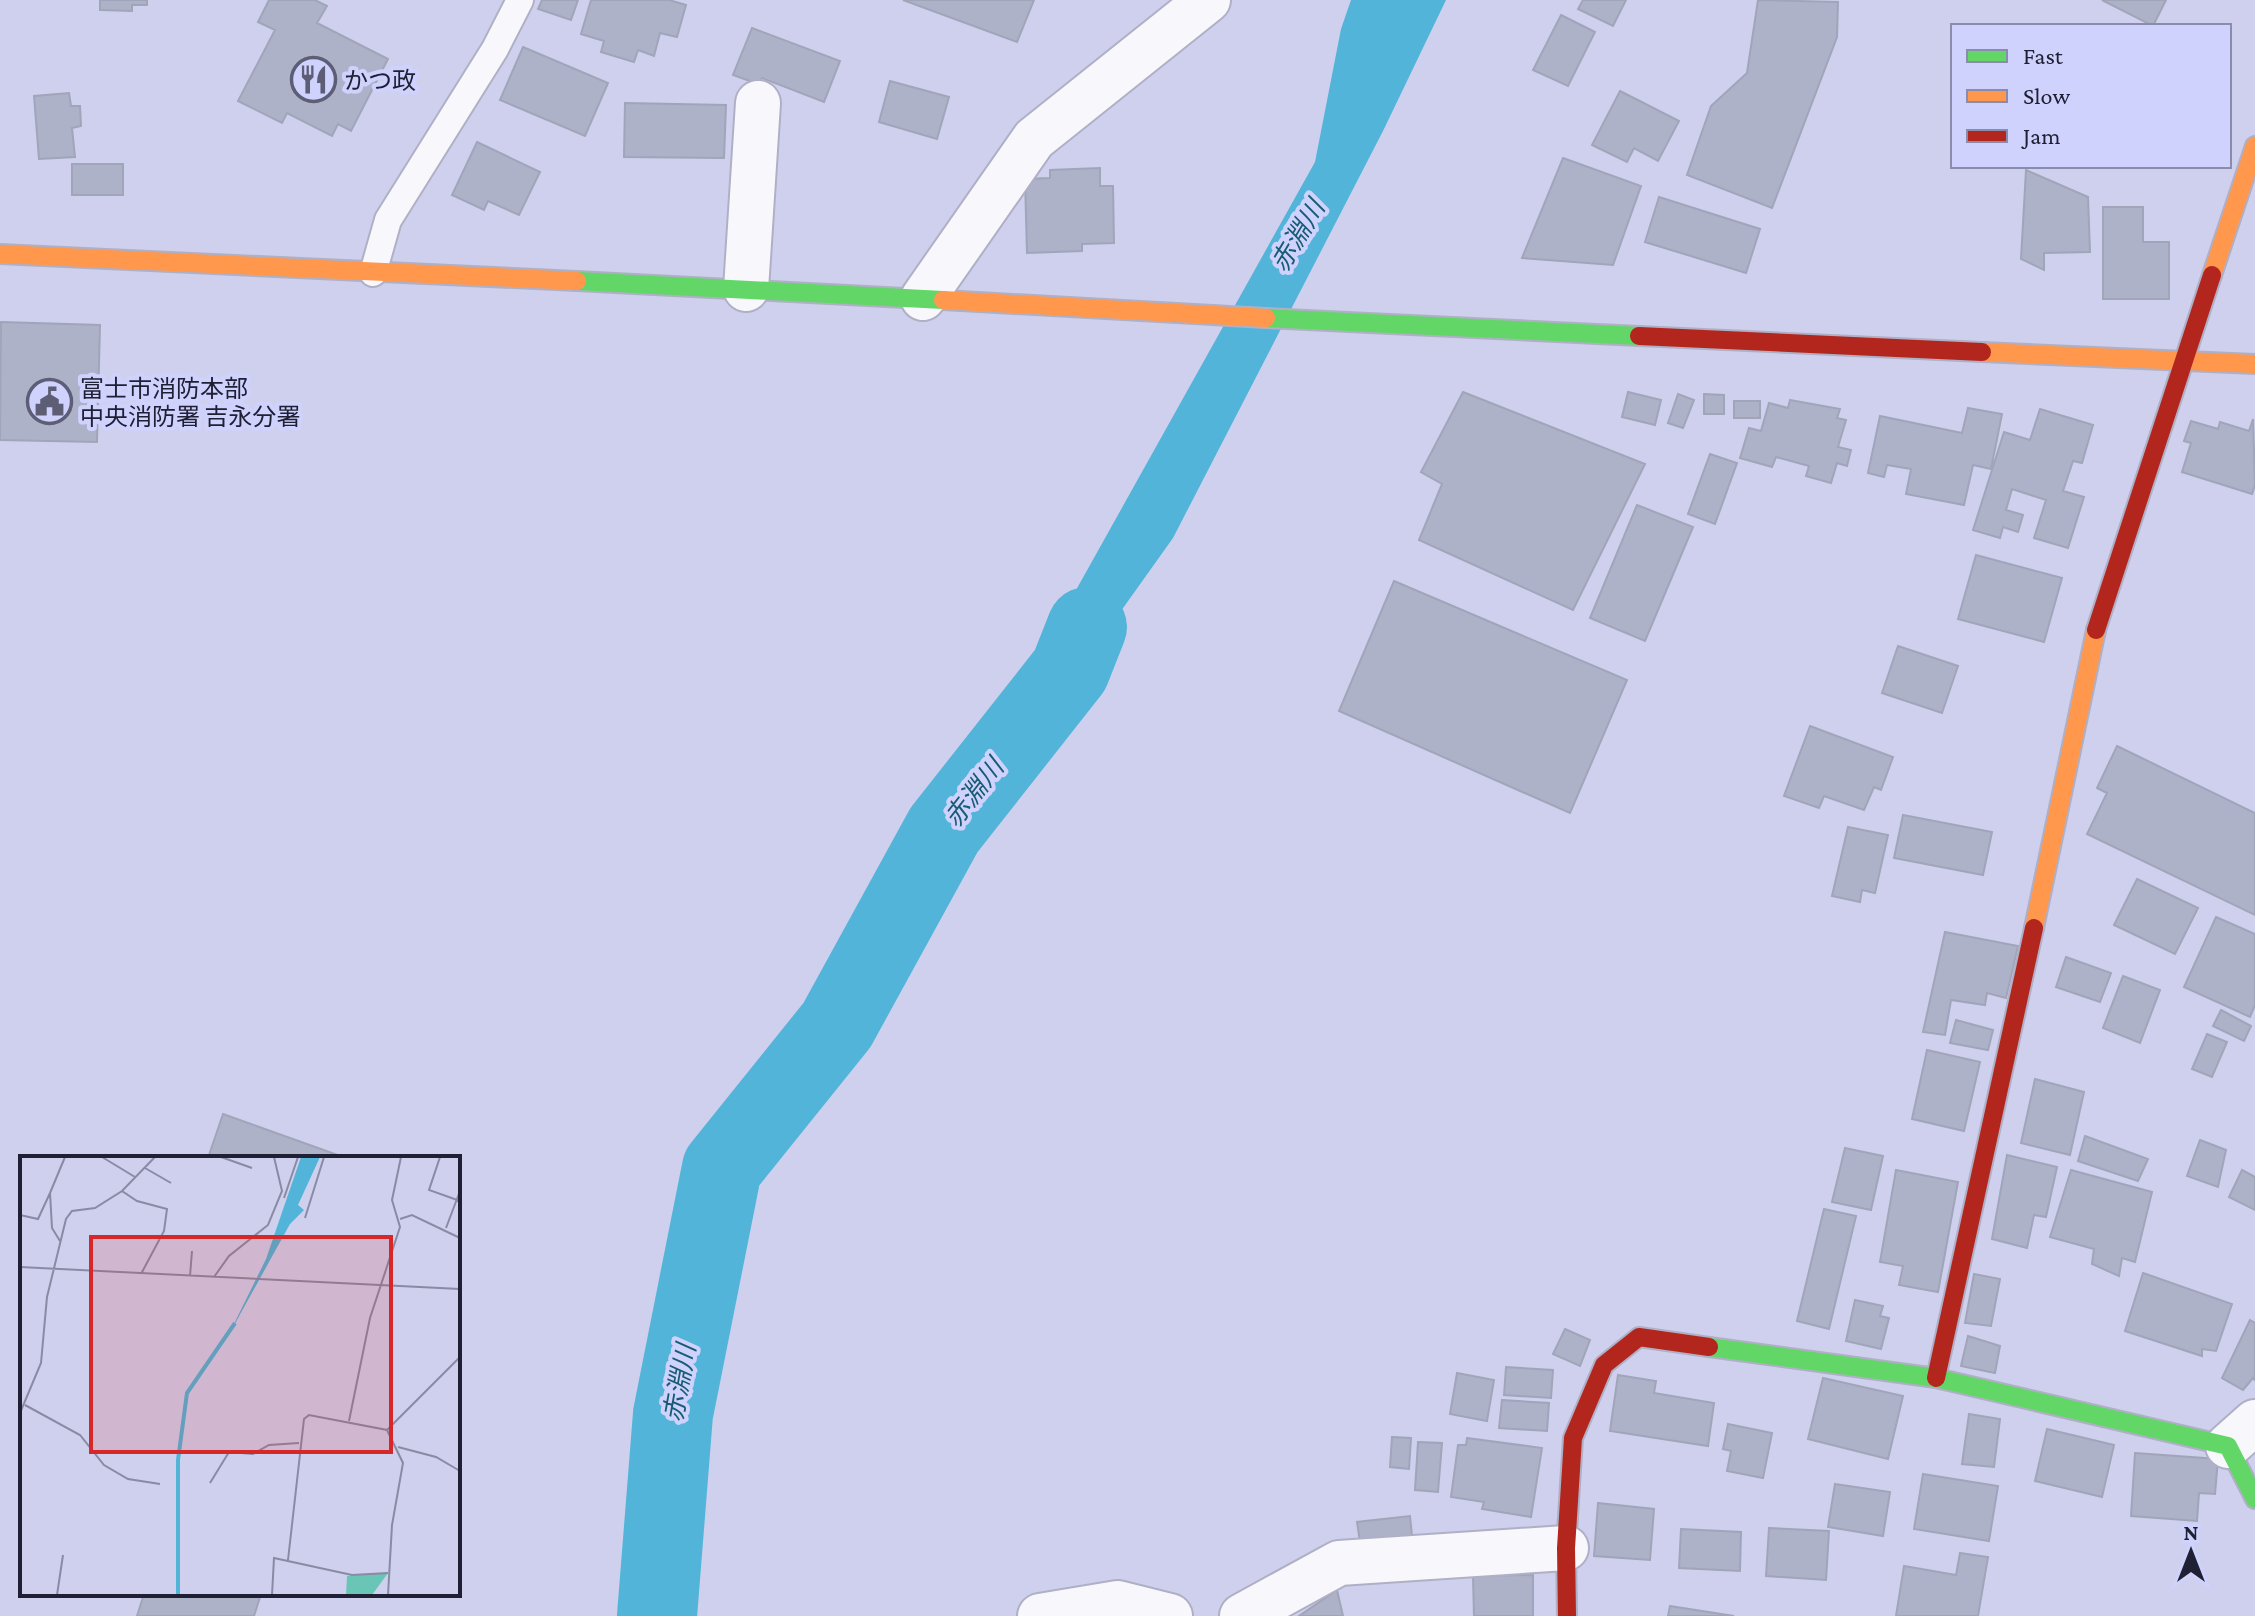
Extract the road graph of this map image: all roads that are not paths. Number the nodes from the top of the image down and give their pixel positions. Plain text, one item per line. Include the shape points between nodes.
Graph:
1 (520, 0) edge
2 (1208, 0) edge
3 (758, 103) dead end
4 (2255, 146) edge
5 (0, 254) edge
6 (373, 273) junction
7 (746, 289) junction
8 (923, 298) junction
9 (2183, 361) junction
10 (2255, 364) edge
11 (1936, 1378) junction
12 (2241, 1434) edge
13 (2255, 1499) edge
14 (1566, 1548) junction
15 (1040, 1616) edge
16 (1170, 1616) edge
17 (1242, 1616) edge
18 (1567, 1616) edge

1 - 6 lane via 388,220
2 - 8 street via 1034,139
3 - 7 street
4 - 9 street
5 - 6 street
6 - 7 street
7 - 8 street
8 - 9 street
9 - 10 street
9 - 11 street via 2100,609
11 - 12 street
11 - 14 street via 1639,1337 1604,1365 1573,1438
12 - 13 street
14 - 17 street via 1339,1563
14 - 18 street
15 - 16 street via 1118,1603

